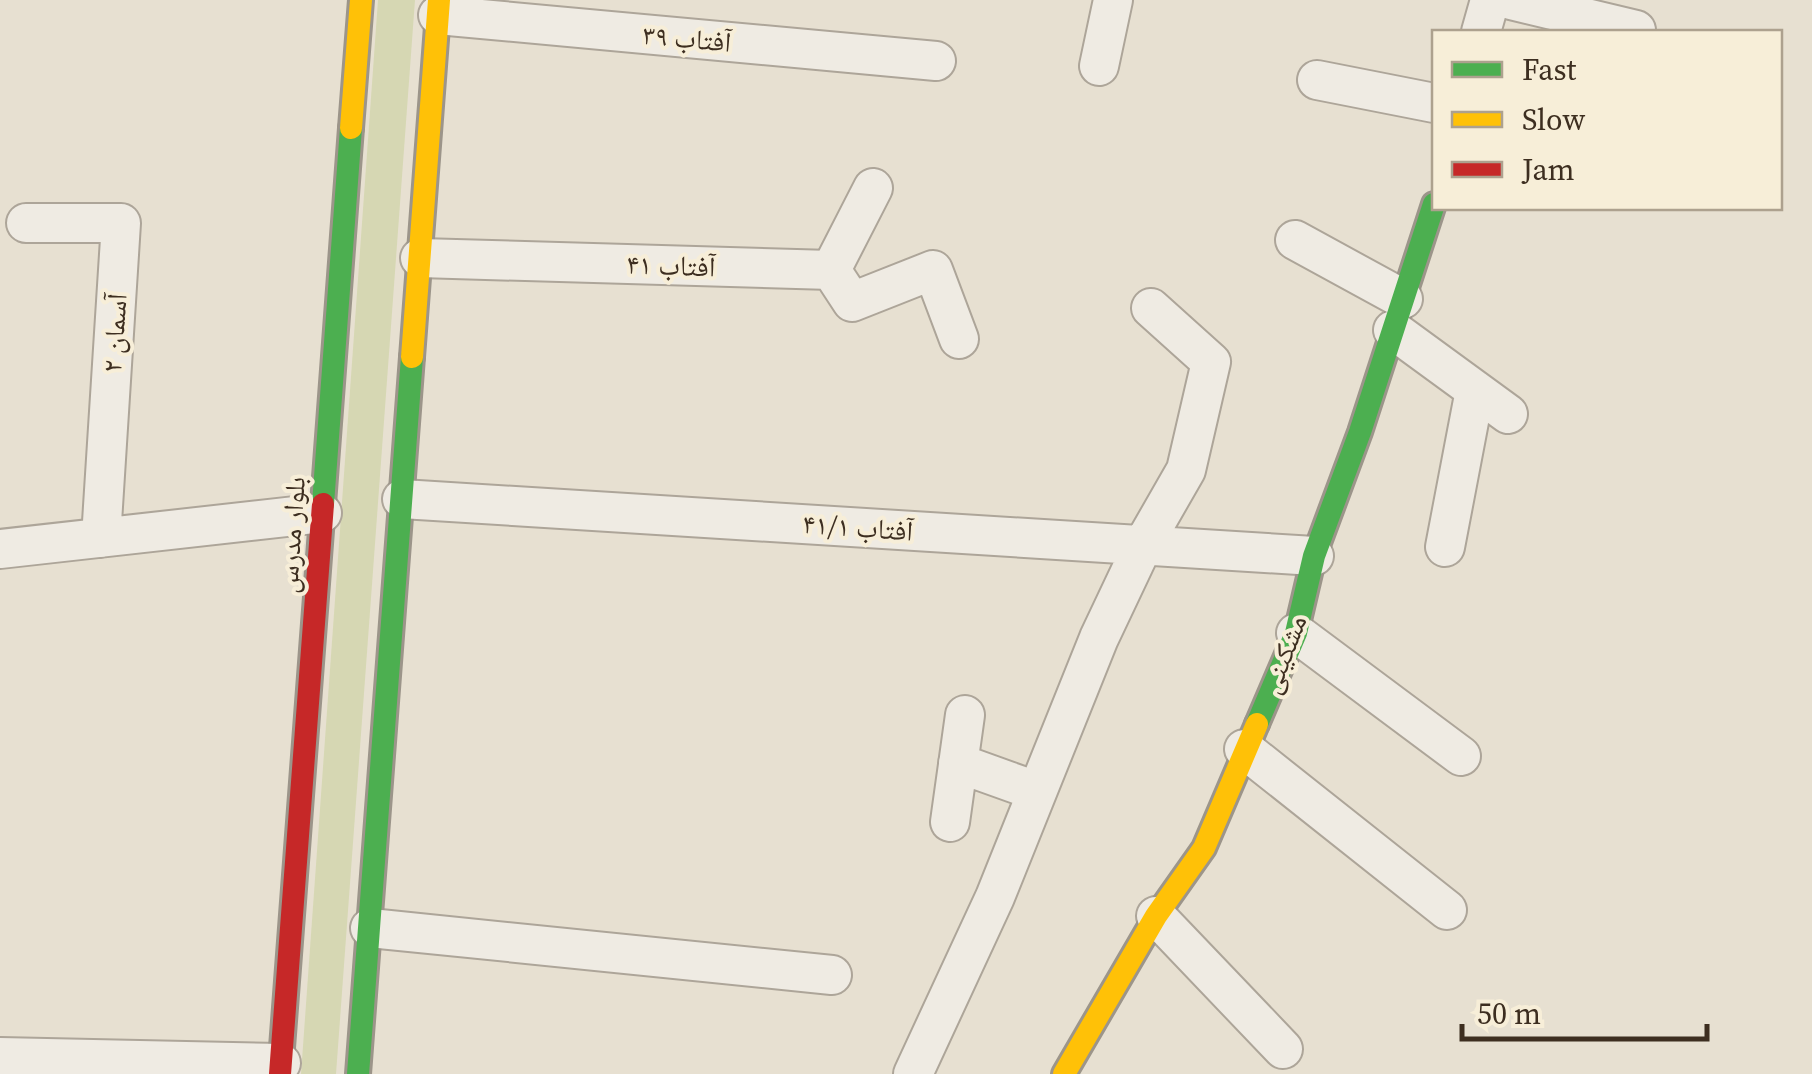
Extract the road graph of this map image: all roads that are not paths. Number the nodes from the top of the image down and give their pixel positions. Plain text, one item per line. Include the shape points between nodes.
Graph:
1 (361, 0) edge
2 (1113, 0) edge
3 (1490, 0) edge
4 (1511, 0) edge
5 (438, 8) edge
6 (1482, 30) edge
7 (1636, 30) dead end
8 (936, 61) dead end
9 (1099, 66) dead end
10 (1317, 80) dead end
11 (1432, 103) edge
12 (873, 188) dead end
13 (1432, 210) edge
14 (26, 223) dead end
15 (1295, 240) dead end
16 (420, 258) junction
17 (831, 270) junction
18 (1151, 308) dead end
19 (1398, 315) junction
20 (958, 338) dead end
21 (1475, 390) junction
22 (1508, 414) dead end
23 (402, 499) junction
24 (322, 513) junction
25 (101, 538) junction
26 (1143, 545) junction
27 (1444, 547) dead end
28 (0, 549) edge
29 (1314, 556) junction
30 (1296, 633) junction
31 (965, 715) dead end
32 (1244, 749) junction
33 (1461, 756) dead end
34 (958, 764) junction
35 (1036, 791) junction
36 (950, 822) dead end
37 (1447, 910) dead end
38 (1156, 916) junction
39 (370, 928) junction
40 (832, 975) dead end
41 (1283, 1049) dead end
42 (0, 1057) edge
43 (280, 1068) edge
44 (358, 1074) edge
45 (913, 1074) edge
46 (1064, 1074) edge

1 - 24 main road, بلوار مدرس
2 - 9 street
3 - 6 street
4 - 7 street
5 - 8 street, آفتاب ۳۹
5 - 16 main road
10 - 11 street
12 - 17 street
13 - 19 main road, مشکینی
14 - 25 street, آسمان ۲ via 121,223
15 - 19 street
16 - 17 street, آفتاب ۴۱
16 - 23 main road
17 - 20 street via 852,302 934,270
18 - 26 street via 1211,362 1186,470
19 - 21 street
19 - 29 main road, مشکینی
21 - 22 street
21 - 27 street
23 - 26 street, آفتاب ۴١/١
23 - 39 main road
24 - 25 street
24 - 43 main road, بلوار مدرس
25 - 28 street
26 - 29 street, آفتاب ۴١/١
26 - 35 street
29 - 30 main road, مشکینی
30 - 32 main road, مشکینی
30 - 33 street
31 - 34 street
32 - 37 street
32 - 38 main road, مشکینی via 1204,848
34 - 35 street
34 - 36 street
35 - 45 street via 996,897
38 - 41 street
38 - 46 main road, مشکینی
39 - 40 street
39 - 44 main road
42 - 43 street

